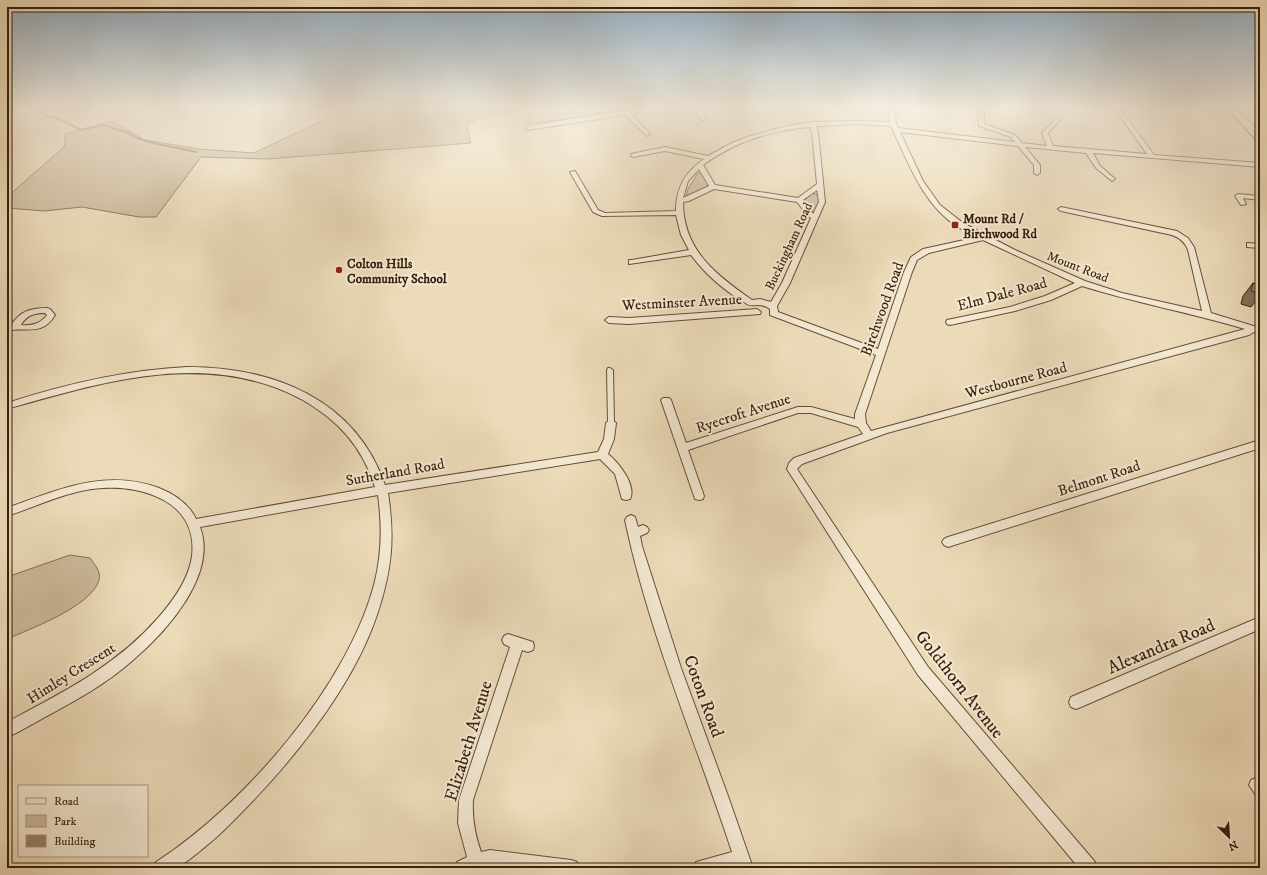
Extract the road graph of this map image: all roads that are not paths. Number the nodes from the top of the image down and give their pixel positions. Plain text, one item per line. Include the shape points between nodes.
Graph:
1 (728, 148) edge
2 (816, 148) edge
3 (905, 148) edge
4 (1022, 148) edge
5 (1051, 148) edge
6 (1146, 148) edge
7 (1088, 151) junction
8 (633, 155) dead end
9 (1152, 156) junction
10 (710, 158) junction
11 (700, 165) junction
12 (1260, 165) edge
13 (572, 172) dead end
14 (1037, 173) dead end
15 (1114, 181) dead end
16 (820, 185) junction
17 (713, 187) junction
18 (1260, 198) edge
19 (680, 200) junction
20 (799, 200) junction
21 (1243, 204) dead end
22 (1061, 209) dead end
23 (679, 213) junction
24 (816, 218) junction
25 (983, 238) junction
26 (1250, 244) dead end
27 (1260, 246) edge
28 (693, 252) junction
29 (632, 262) dead end
30 (1082, 283) junction
31 (751, 303) junction
32 (773, 310) junction
33 (757, 312) junction
34 (1208, 315) junction
35 (609, 320) dead end
36 (950, 322) dead end
37 (17, 325) dead end
38 (7, 328) edge
39 (1256, 330) edge
40 (880, 353) junction
41 (610, 370) dead end
42 (666, 400) dead end
43 (7, 406) edge
44 (611, 423) joint
45 (860, 424) junction
46 (869, 436) junction
47 (1260, 444) edge
48 (682, 448) junction
49 (602, 455) junction
50 (792, 469) joint
51 (382, 490) junction
52 (626, 496) dead end
53 (700, 496) dead end
54 (7, 512) edge
55 (631, 520) dead end
56 (193, 524) junction
57 (948, 542) dead end
58 (1260, 623) edge
59 (518, 643) dead end
60 (1076, 702) dead end
61 (7, 730) edge
62 (743, 862) edge
63 (469, 864) edge
64 (162, 868) edge
65 (572, 868) edge
66 (702, 868) edge
67 (1089, 868) edge

1 - 10 street
2 - 16 street, Buckingham Road
3 - 25 street, Mount Road via 931,198 953,220
4 - 14 street via 1037,165
5 - 7 street
6 - 9 street
7 - 9 street
7 - 15 street via 1098,167
8 - 10 street via 665,149
9 - 12 street
10 - 11 street
11 - 17 street
11 - 19 street via 685,181
13 - 23 street via 598,213
16 - 20 street
16 - 24 street, Buckingham Road via 822,202
17 - 19 street via 687,200
17 - 20 street
18 - 21 street via 1238,196
19 - 23 street
20 - 24 street via 810,216
22 - 34 street via 1174,233 1184,238 1190,243
23 - 28 street via 684,235
24 - 32 street, Buckingham Road
25 - 30 street, Mount Road
25 - 40 street, Birchwood Road via 926,251 914,259
26 - 27 street
28 - 29 street
28 - 31 street via 724,284
30 - 34 street, Mount Road via 1120,295
30 - 36 street, Elm Dale Road via 1012,309
31 - 32 street via 761,302
31 - 33 street via 750,307
32 - 33 street, Westminster Avenue via 763,315
32 - 40 street
33 - 35 street, Westminster Avenue via 629,321
34 - 39 street, Mount Road
37 - 38 street
39 - 46 street, Westbourne Road
40 - 45 street, Birchwood Road via 860,414
41 - 44 street
42 - 48 street
43 - 51 street via 91,382 139,374 214,370 249,375 312,399 327,410 355,436 370,459
44 - 49 street via 609,439
45 - 46 street
45 - 48 street, Ryecroft Avenue via 811,410 798,410
46 - 50 street, Westbourne Road via 798,461
47 - 57 street, Belmont Road
48 - 53 street
49 - 51 street, Sutherland Road
49 - 52 street via 618,469 623,478
50 - 67 street, Goldthorn Avenue via 923,671
51 - 56 street, Sutherland Road
51 - 64 street via 386,535 384,566 378,593 365,630 327,699 283,756 238,805 204,838
54 - 56 street, Himley Crescent via 74,489 102,484 125,484 166,494 187,512
55 - 62 street, Coton Road via 639,532 636,546 674,668
56 - 61 street, Himley Crescent via 198,549 190,580 153,632 129,656 107,672
58 - 60 street, Alexandra Road
59 - 63 street, Elizabeth Avenue via 466,800
62 - 66 street
63 - 65 street via 490,858

